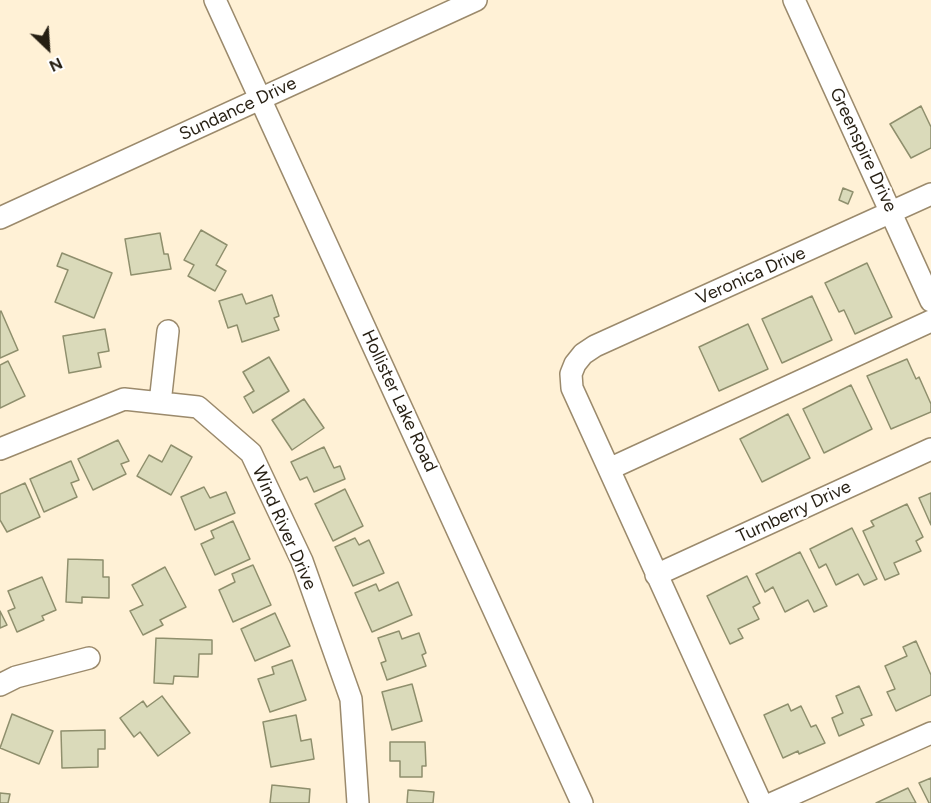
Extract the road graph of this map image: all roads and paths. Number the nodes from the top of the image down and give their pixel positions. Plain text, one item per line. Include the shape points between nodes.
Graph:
1 (215, 0) edge
2 (476, 0) edge
3 (794, 0) edge
4 (260, 99) junction
5 (931, 194) edge
6 (891, 212) junction
7 (0, 218) edge
8 (931, 301) edge
9 (931, 321) edge
10 (168, 331) dead end
11 (160, 403) junction
12 (0, 449) edge
13 (931, 449) edge
14 (609, 469) junction
15 (656, 575) junction
16 (89, 658) dead end
17 (0, 685) edge
18 (931, 733) edge
19 (358, 803) edge
20 (582, 803) edge
21 (761, 803) edge
22 (773, 803) edge

1 - 4 street, Hollister Lake Road
2 - 4 street, Sundance Drive
3 - 6 street, Greenspire Drive
4 - 7 street, Sundance Drive
4 - 20 street, Hollister Lake Road
5 - 6 street, Veronica Drive
6 - 8 street, Greenspire Drive
6 - 14 street, Veronica Drive via 595,346 574,364 572,388
9 - 14 street
10 - 11 street
11 - 12 street, Wind River Drive via 124,399
11 - 19 street, Wind River Drive via 198,407 251,453 302,561 351,699
13 - 15 street, Turnberry Drive
14 - 15 street
15 - 21 street
16 - 17 street via 16,677
18 - 22 street

